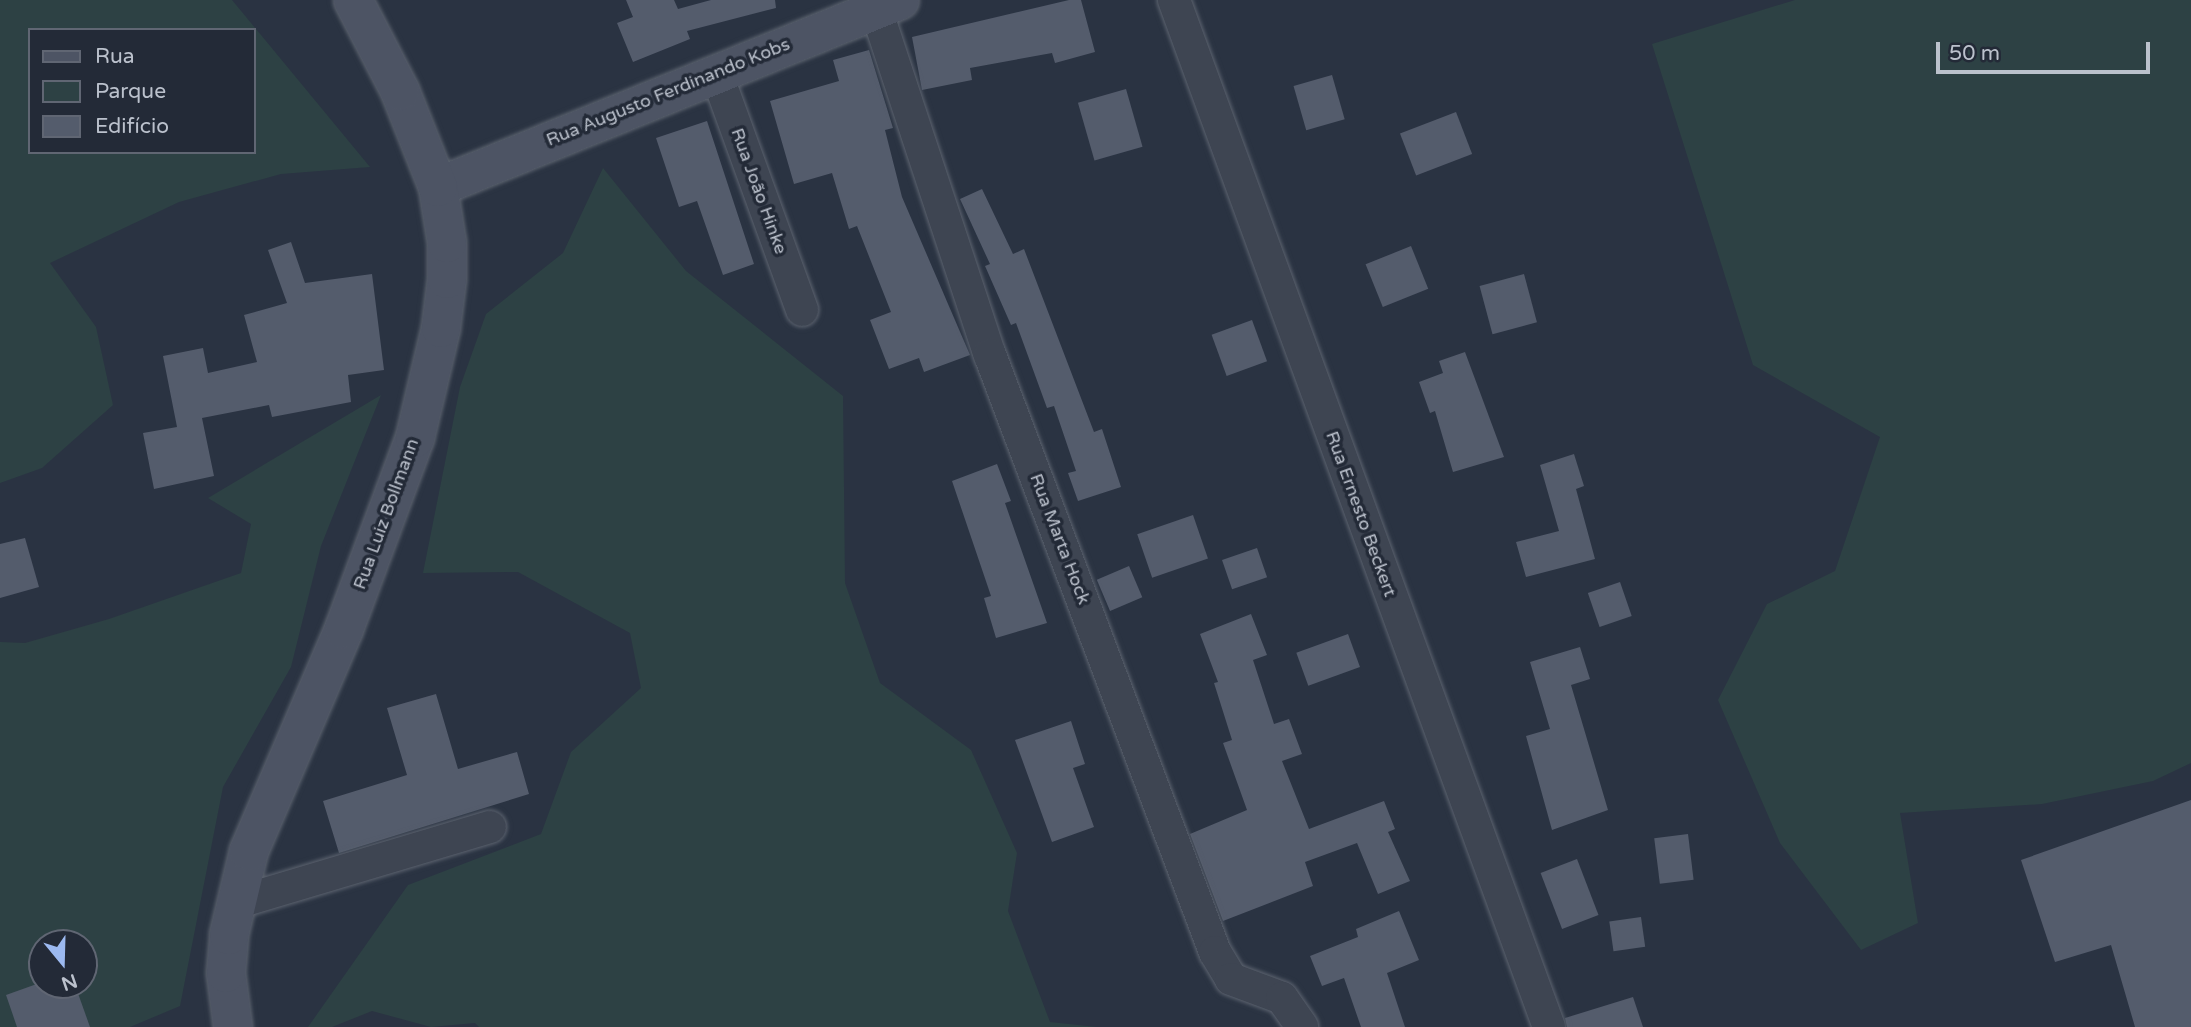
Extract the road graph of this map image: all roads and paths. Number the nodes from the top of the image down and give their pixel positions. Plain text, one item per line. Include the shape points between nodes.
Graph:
1 (353, 0) edge
2 (1174, 0) edge
3 (883, 2) edge
4 (716, 72) junction
5 (438, 187) junction
6 (802, 310) dead end
7 (490, 827) dead end
8 (235, 903) junction
9 (233, 1027) edge
10 (1302, 1027) edge
11 (1549, 1027) edge

1 - 5 main road, Rua Luiz Bollmann via 400,91
2 - 11 street, Rua Ernesto Beckert
3 - 4 main road, Rua Augusto Ferdinando Kobs
3 - 10 street, Rua Marta Hock via 990,355 1215,952 1231,979 1282,998
4 - 5 main road, Rua Augusto Ferdinando Kobs
4 - 6 street, Rua João Hinke
5 - 8 main road, Rua Luiz Bollmann via 446,231 447,279 415,438 344,629 249,851
7 - 8 street
8 - 9 main road, Rua Luiz Bollmann via 226,973

